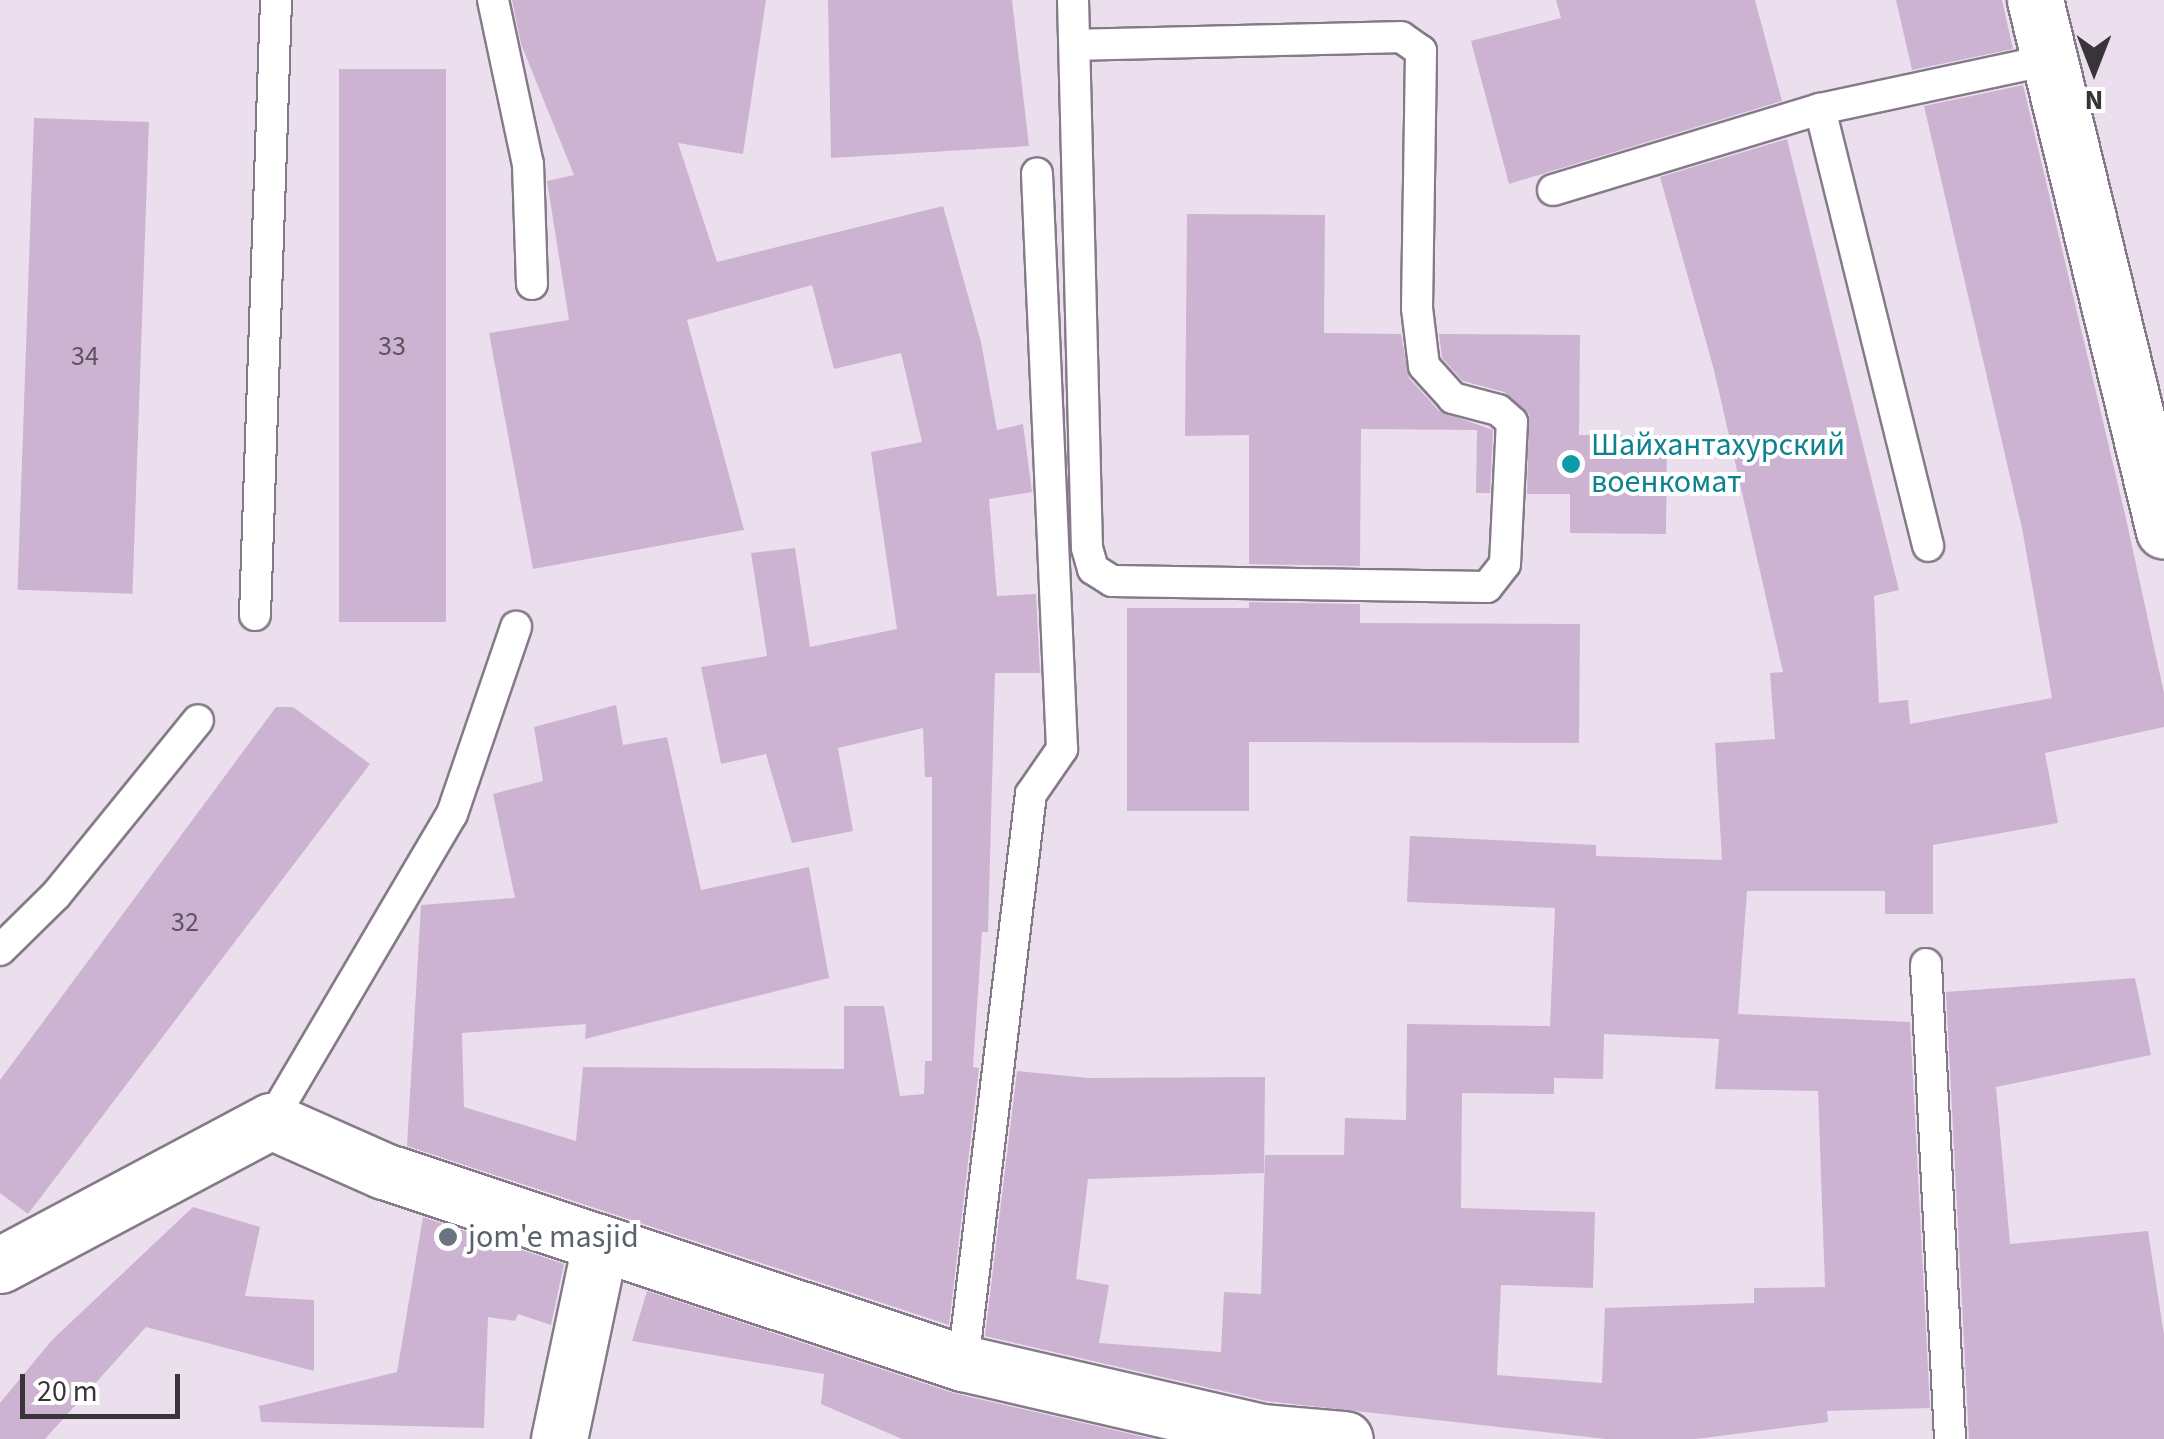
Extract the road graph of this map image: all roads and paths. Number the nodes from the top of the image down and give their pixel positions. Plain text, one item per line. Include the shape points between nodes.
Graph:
1 (276, 0) edge
2 (494, 0) edge
3 (1073, 0) edge
4 (2035, 0) edge
5 (1075, 45) junction
6 (2049, 60) junction
7 (1820, 110) junction
8 (1038, 174) dead end
9 (1552, 190) dead end
10 (532, 284) dead end
11 (2164, 531) edge
12 (1928, 546) dead end
13 (255, 615) dead end
14 (516, 627) dead end
15 (198, 720) dead end
16 (0, 950) edge
17 (1926, 964) dead end
18 (271, 1121) junction
19 (600, 1244) junction
20 (0, 1264) edge
21 (964, 1363) junction
22 (558, 1439) edge
23 (1345, 1439) edge
24 (1950, 1439) edge

1 - 13 lane
2 - 10 lane via 528,164
3 - 5 lane
4 - 6 street
5 - 5 lane via 1087,548 1094,569 1112,581 1487,587 1505,564 1512,422 1498,410 1453,398 1424,366 1417,308 1421,51 1401,37
6 - 7 lane
6 - 11 street
7 - 9 lane
7 - 12 lane
8 - 21 lane via 1062,749 1031,794
14 - 18 lane via 452,814
15 - 16 lane via 56,896
17 - 24 lane
18 - 19 street via 384,1171
18 - 20 street
19 - 21 street
19 - 22 street
21 - 23 street via 1261,1432

